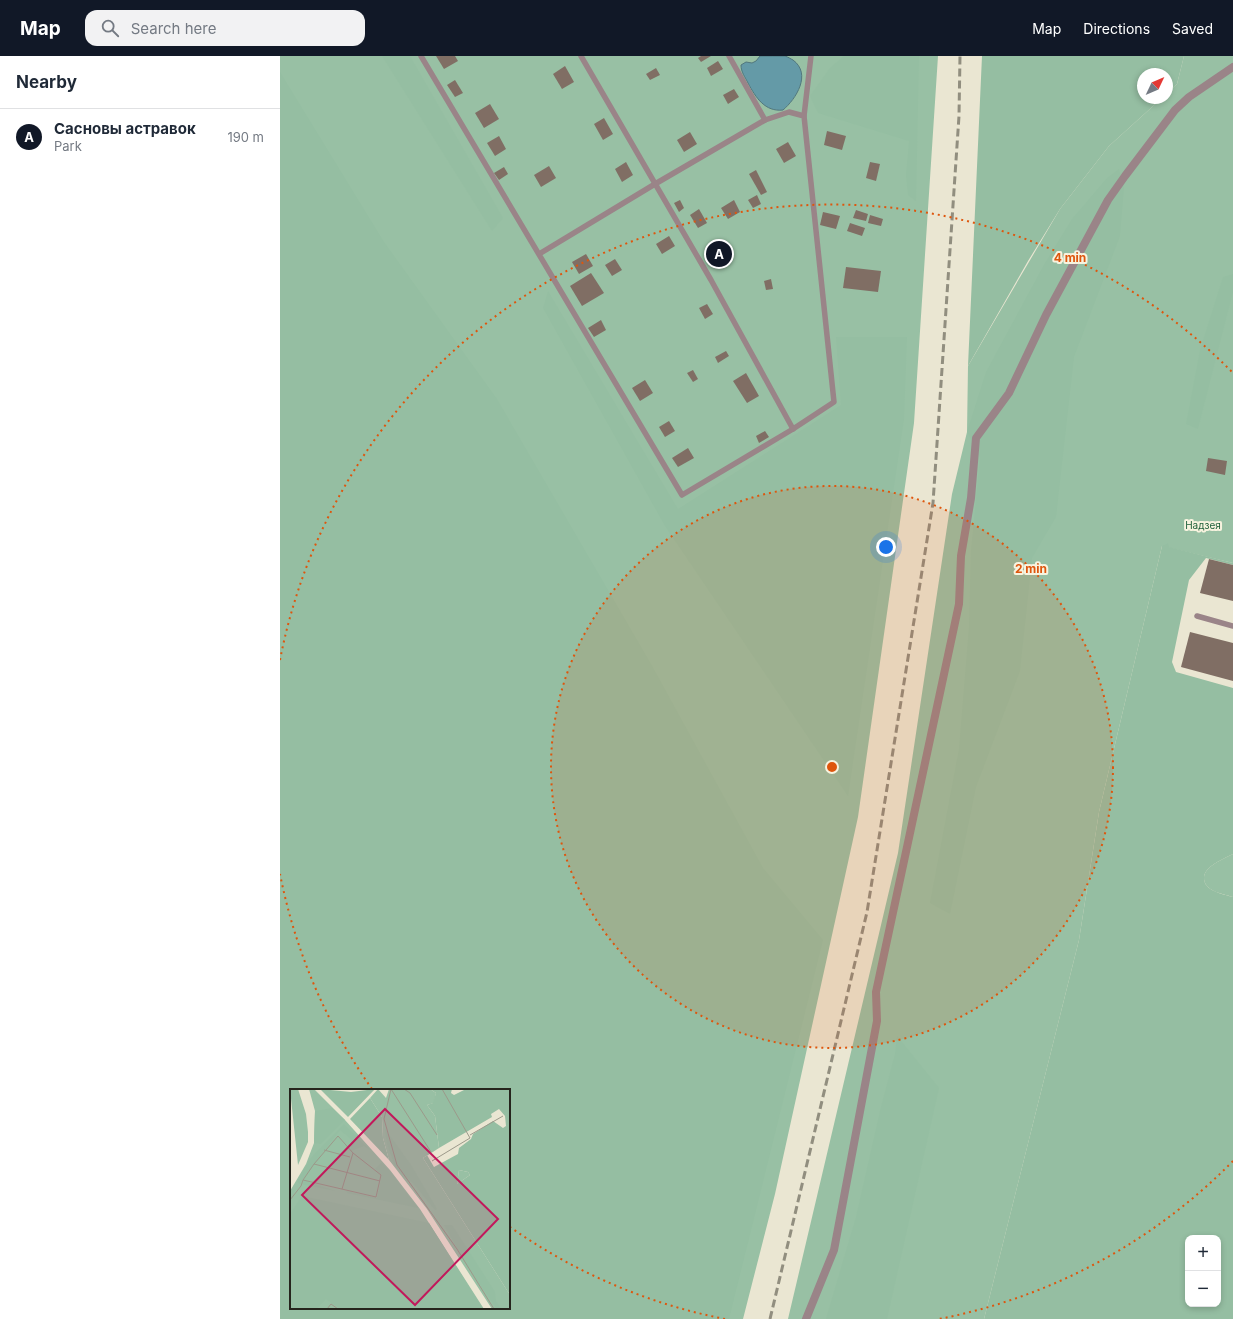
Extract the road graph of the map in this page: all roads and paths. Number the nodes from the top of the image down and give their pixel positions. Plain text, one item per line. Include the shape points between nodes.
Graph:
1 (421, 56) edge
2 (581, 56) edge
3 (729, 56) edge
4 (811, 56) edge
5 (1233, 68) edge
6 (804, 116) junction
7 (765, 120) junction
8 (655, 184) junction
9 (539, 254) junction
10 (793, 429) junction
11 (1197, 616) dead end
12 (1233, 626) edge
13 (806, 1319) edge

1 - 9 lane
2 - 8 lane
3 - 7 lane
4 - 6 lane
5 - 13 street via 1189,97 1175,110 1108,200 1046,315 1009,393 976,438 971,498 961,556 959,604 876,992 877,1021 834,1250
6 - 7 lane via 789,112
6 - 10 lane via 834,402
7 - 8 lane
8 - 9 lane
8 - 10 lane
9 - 10 lane via 682,495
11 - 12 lane

